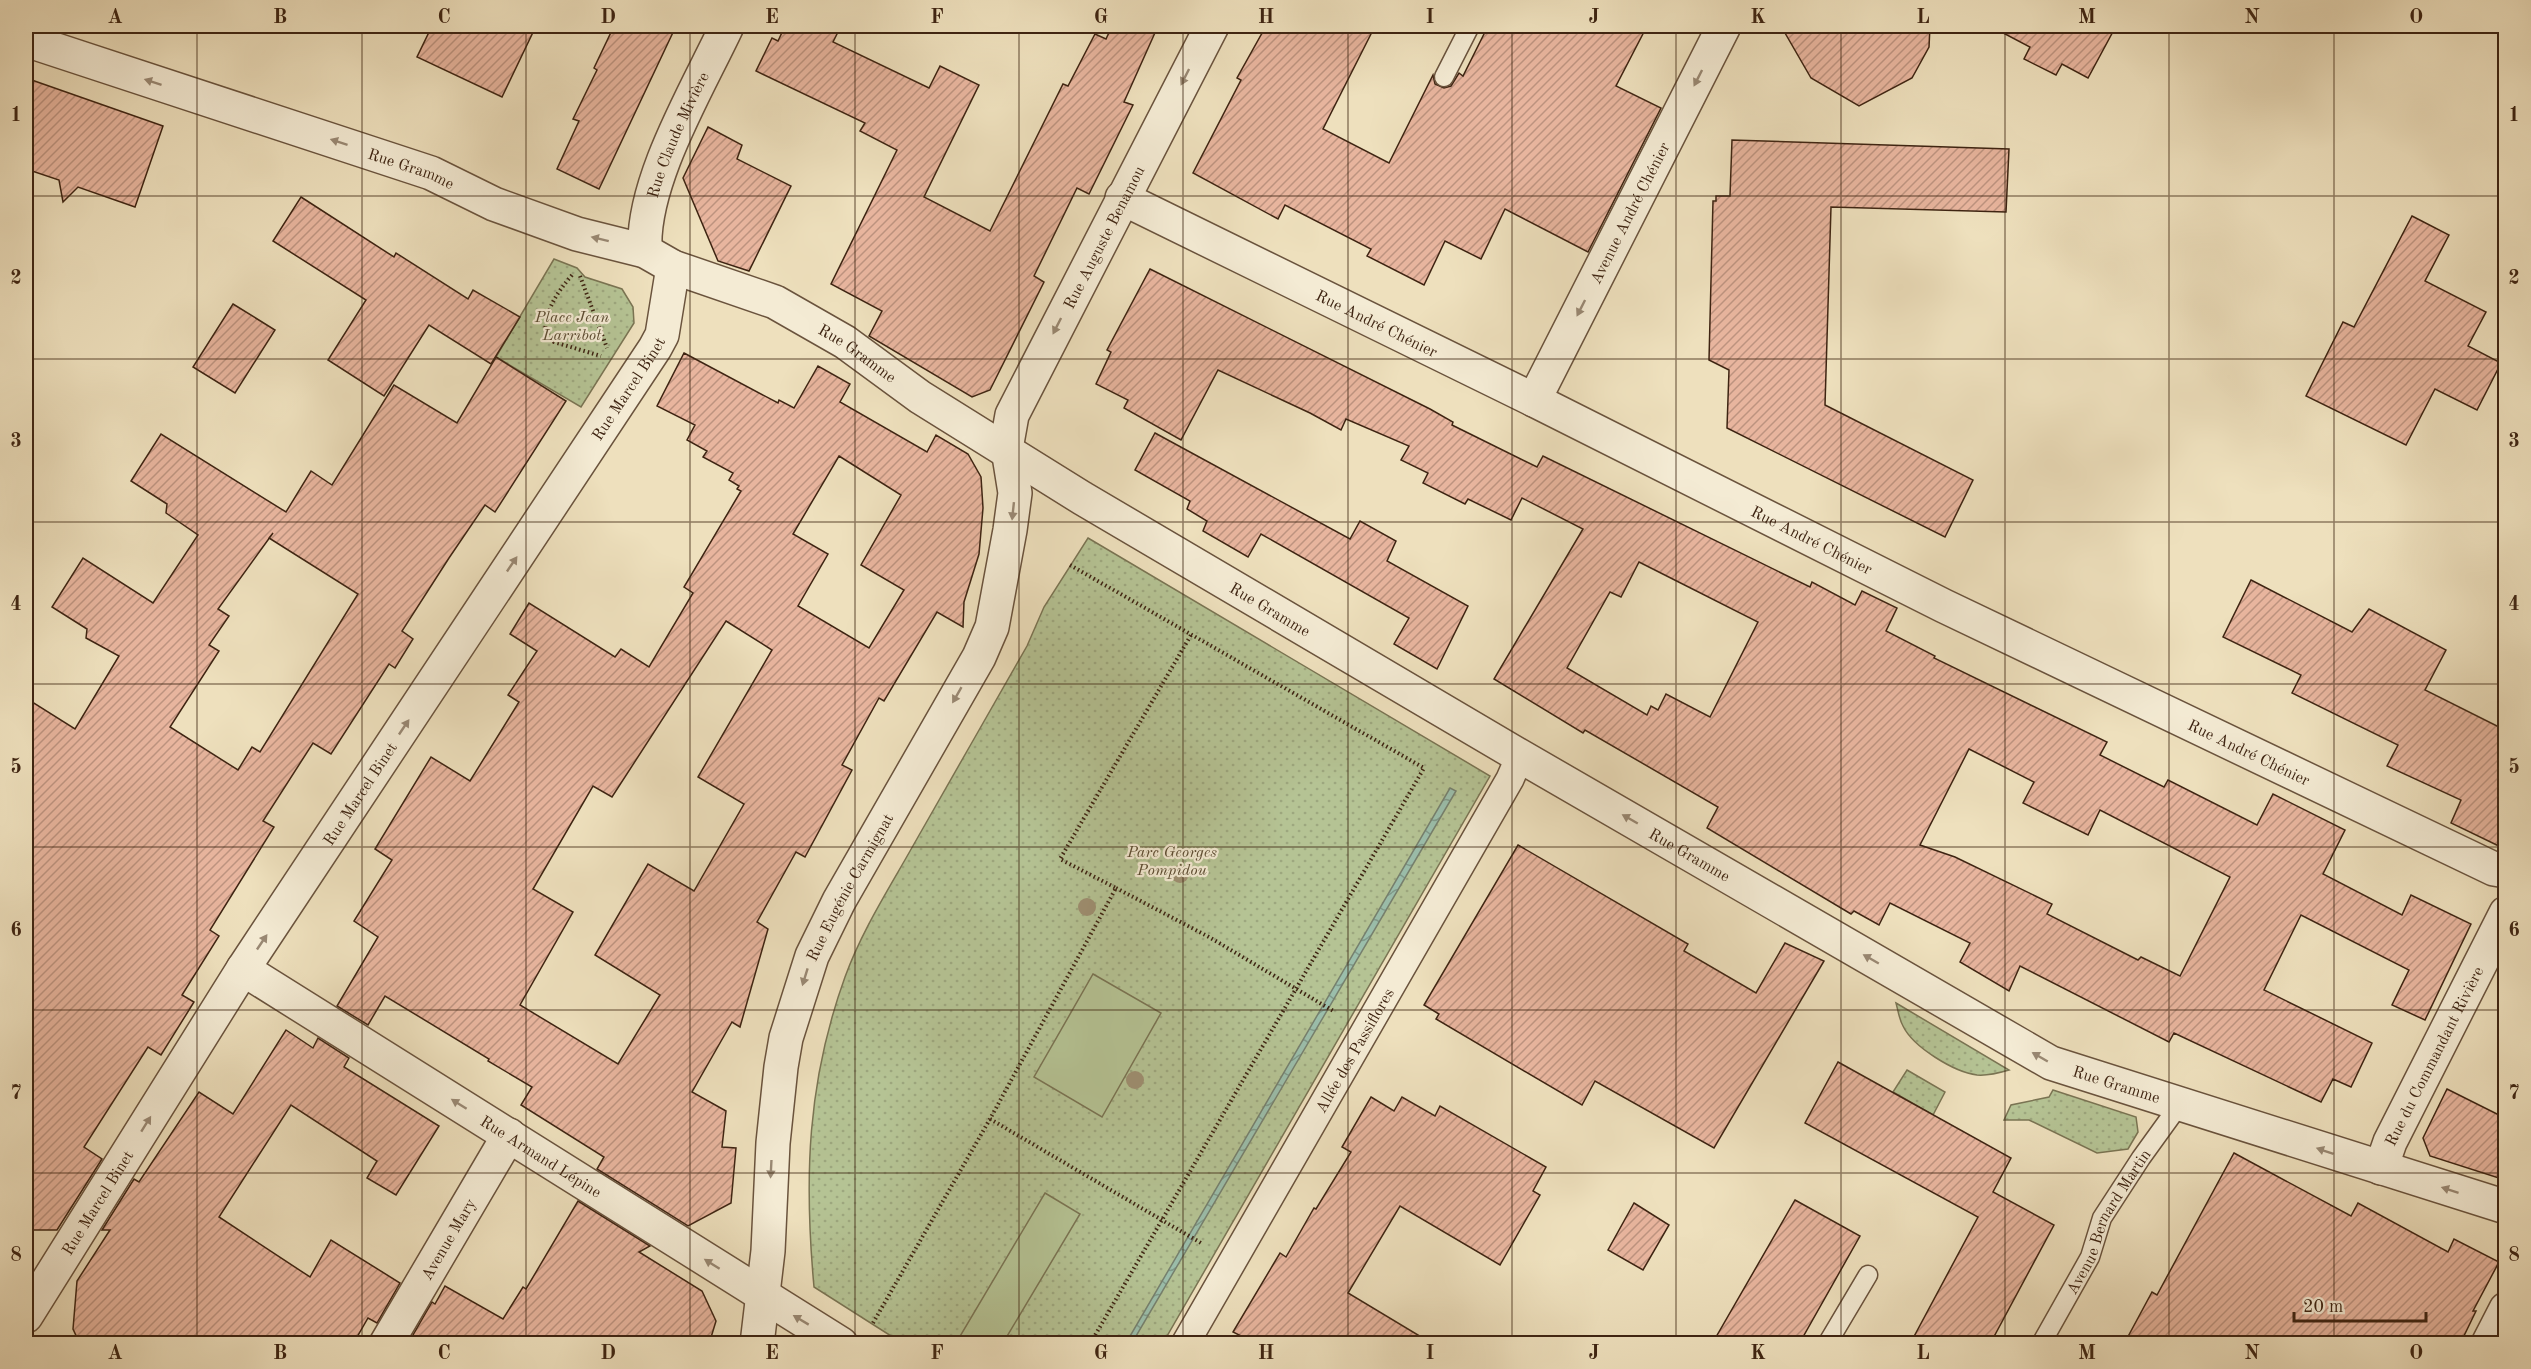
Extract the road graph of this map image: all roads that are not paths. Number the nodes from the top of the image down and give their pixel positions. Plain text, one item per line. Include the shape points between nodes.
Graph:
1 (728, 26) edge
2 (1212, 26) edge
3 (1470, 26) edge
4 (1725, 26) edge
5 (26, 40) edge
6 (1444, 77) dead end
7 (1122, 198) junction
8 (645, 251) junction
9 (673, 267) junction
10 (1534, 400) junction
11 (1007, 453) junction
12 (1520, 756) junction
13 (2505, 871) edge
14 (2505, 913) edge
15 (243, 969) junction
16 (2180, 1104) junction
17 (509, 1136) junction
18 (2381, 1168) junction
19 (2505, 1207) edge
20 (1868, 1275) dead end
21 (761, 1296) junction
22 (2505, 1309) edge
23 (26, 1316) edge
24 (386, 1344) edge
25 (757, 1344) edge
26 (841, 1344) edge
27 (1185, 1344) edge
28 (1827, 1344) edge
29 (2041, 1344) edge
30 (2488, 1344) edge

1 - 8 street, Rue Claude Mivière via 661,165 646,222
2 -> 7 street, Rue Auguste Benamou
3 - 6 lane
4 -> 10 street, Avenue André Chénier
8 -> 5 street, Rue Gramme via 577,234 494,204 431,173
7 - 10 street, Rue André Chénier
7 -> 11 street, Rue Auguste Benamou via 1012,415
8 - 9 street, Rue Gramme
9 - 11 street, Rue Gramme via 775,303 844,342
15 -> 9 street, Rue Marcel Binet via 656,348
10 - 13 street, Rue André Chénier via 1944,606
11 - 12 street, Rue Gramme
11 -> 21 street, Rue Eugénie Carmignat via 1015,493 992,627 979,657 839,901 812,956 786,1038 777,1098 768,1251
16 -> 12 street, Rue Gramme via 2051,1063
12 - 27 street, Allée des Passiflores via 1499,799
14 - 18 street, Rue du Commandant Rivière via 2390,1142
17 -> 15 street, Rue Armand Lépine
23 -> 15 street, Rue Marcel Binet
18 -> 16 street, Rue Gramme
16 - 29 lane, Avenue Bernard Martin via 2102,1218 2090,1257
21 -> 17 street, Rue Armand Lépine
17 - 24 street, Avenue Mary
19 -> 18 street, Rue Gramme
20 - 28 lane
21 - 25 street, Rue Eugénie Carmignat
26 -> 21 street, Rue Armand Lépine
22 - 30 street

